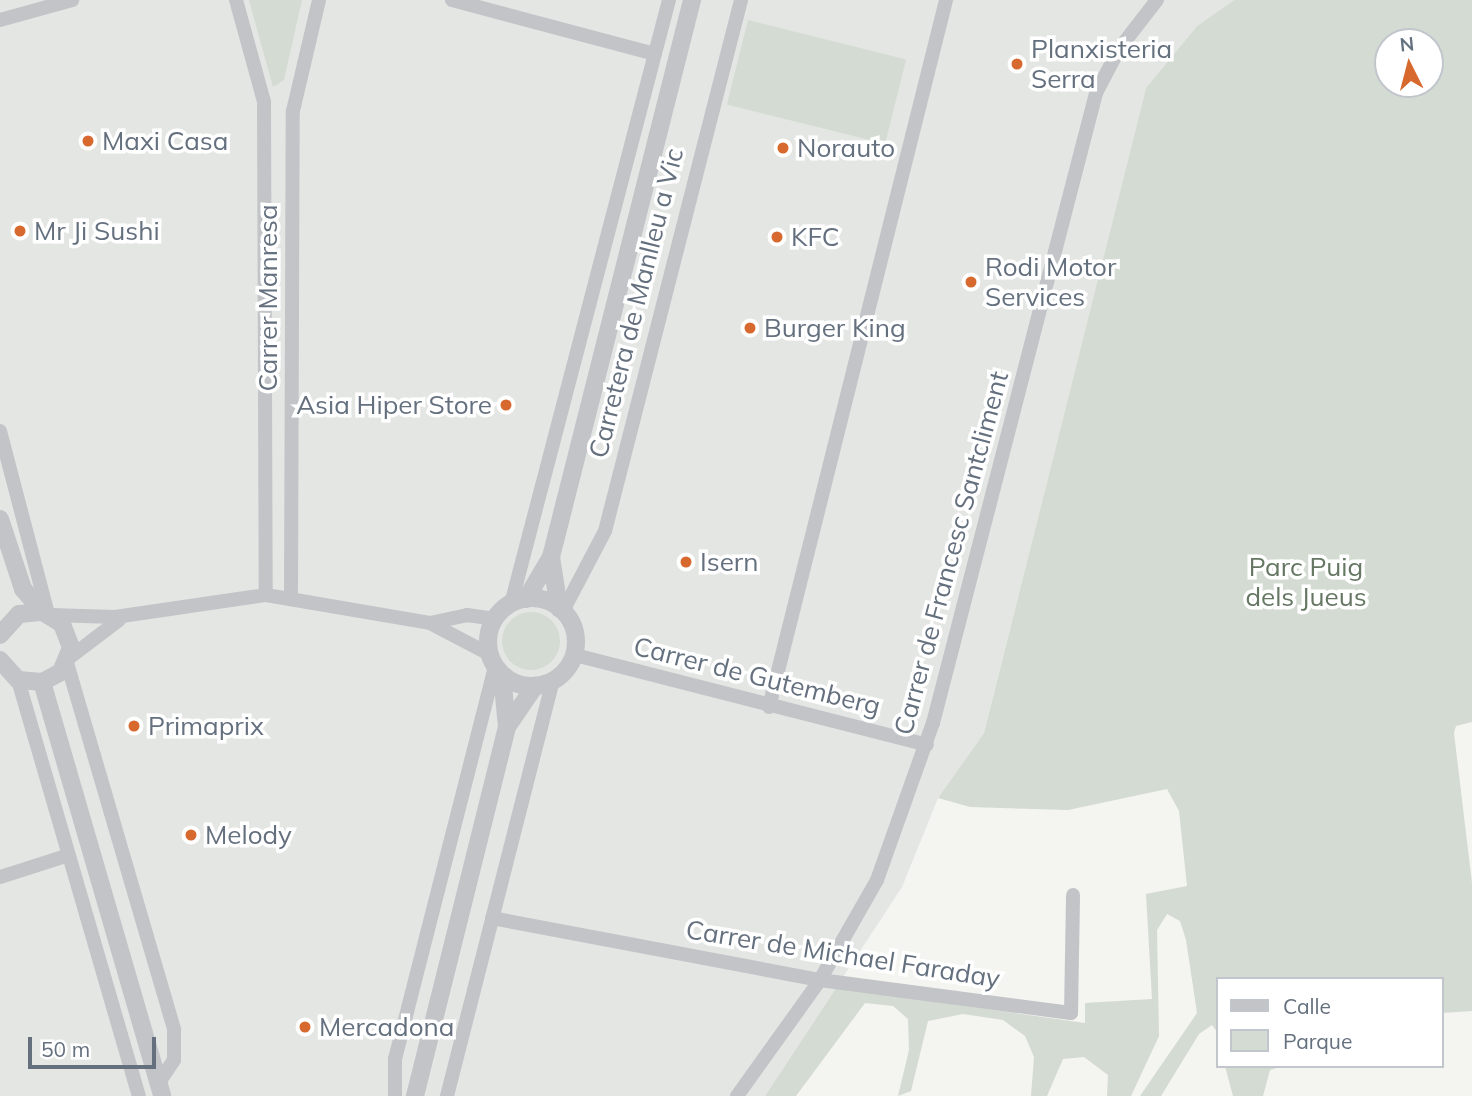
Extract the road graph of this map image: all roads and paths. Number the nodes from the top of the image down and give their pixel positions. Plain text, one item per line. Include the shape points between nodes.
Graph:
1 (72, 0) edge
2 (236, 0) edge
3 (319, 0) edge
4 (452, 0) edge
5 (669, 0) edge
6 (692, 0) edge
7 (741, 0) edge
8 (946, 0) edge
9 (1149, 2) edge
10 (0, 20) edge
11 (655, 54) junction
12 (0, 431) edge
13 (0, 519) edge
14 (0, 545) edge
15 (551, 557) junction
16 (13, 562) junction
17 (266, 595) junction
18 (291, 598) junction
19 (518, 601) junction
20 (561, 609) junction
21 (48, 614) junction
22 (130, 615) junction
23 (494, 619) junction
24 (430, 623) junction
25 (2, 631) edge
26 (575, 655) junction
27 (68, 660) junction
28 (495, 665) junction
29 (7, 671) edge
30 (553, 681) junction
31 (42, 682) junction
32 (535, 686) junction
33 (769, 707) junction
34 (507, 727) junction
35 (927, 745) junction
36 (69, 855) junction
37 (0, 877) edge
38 (1073, 895) dead end
39 (492, 918) junction
40 (820, 979) junction
41 (160, 1090) edge
42 (139, 1096) edge
43 (395, 1096) edge
44 (415, 1096) edge
45 (447, 1096) edge
46 (737, 1096) edge

1 - 10 street
2 - 17 street via 264,102
3 - 18 street, Carrer Manresa via 293,111
4 - 11 street
5 - 11 street, Carretera de Manlleu a Vic
6 - 15 street, Carretera de Manlleu a Vic
7 - 20 street, Carretera de Manlleu a Vic via 605,531
8 - 33 street
9 - 35 street, Carrer de Francesc Santcliment via 1096,93
11 - 19 street, Carretera de Manlleu a Vic
12 - 21 street
13 - 16 street
14 - 16 street
15 - 19 street, Carretera de Manlleu a Vic
15 - 20 street, Carretera de Manlleu a Vic
16 - 21 street via 23,589
16 - 25 street via 15,592
17 - 18 street
17 - 22 street
18 - 24 street
19 - 20 street
19 - 23 street
20 - 26 street via 575,632
21 - 22 street
21 - 25 street via 19,614
21 - 27 street via 68,633
22 - 27 street via 95,633
23 - 24 street via 467,615
23 - 28 street
24 - 28 street
26 - 30 street
26 - 33 street, Carrer de Gutemberg
27 - 31 street
27 - 41 street via 174,1030 174,1060
28 - 32 street
28 - 34 street
28 - 43 street via 395,1059
29 - 31 street
29 - 36 street
30 - 32 street
30 - 39 street
31 - 41 street
32 - 34 street
33 - 35 street, Carrer de Gutemberg
34 - 44 street
35 - 40 street, Carrer de Francesc Santcliment via 877,880
36 - 37 street
36 - 42 street
38 - 40 street, Carrer de Michael Faraday via 1071,1013
39 - 40 street, Carrer de Michael Faraday
39 - 45 street
40 - 46 street, Carrer de Francesc Santcliment

